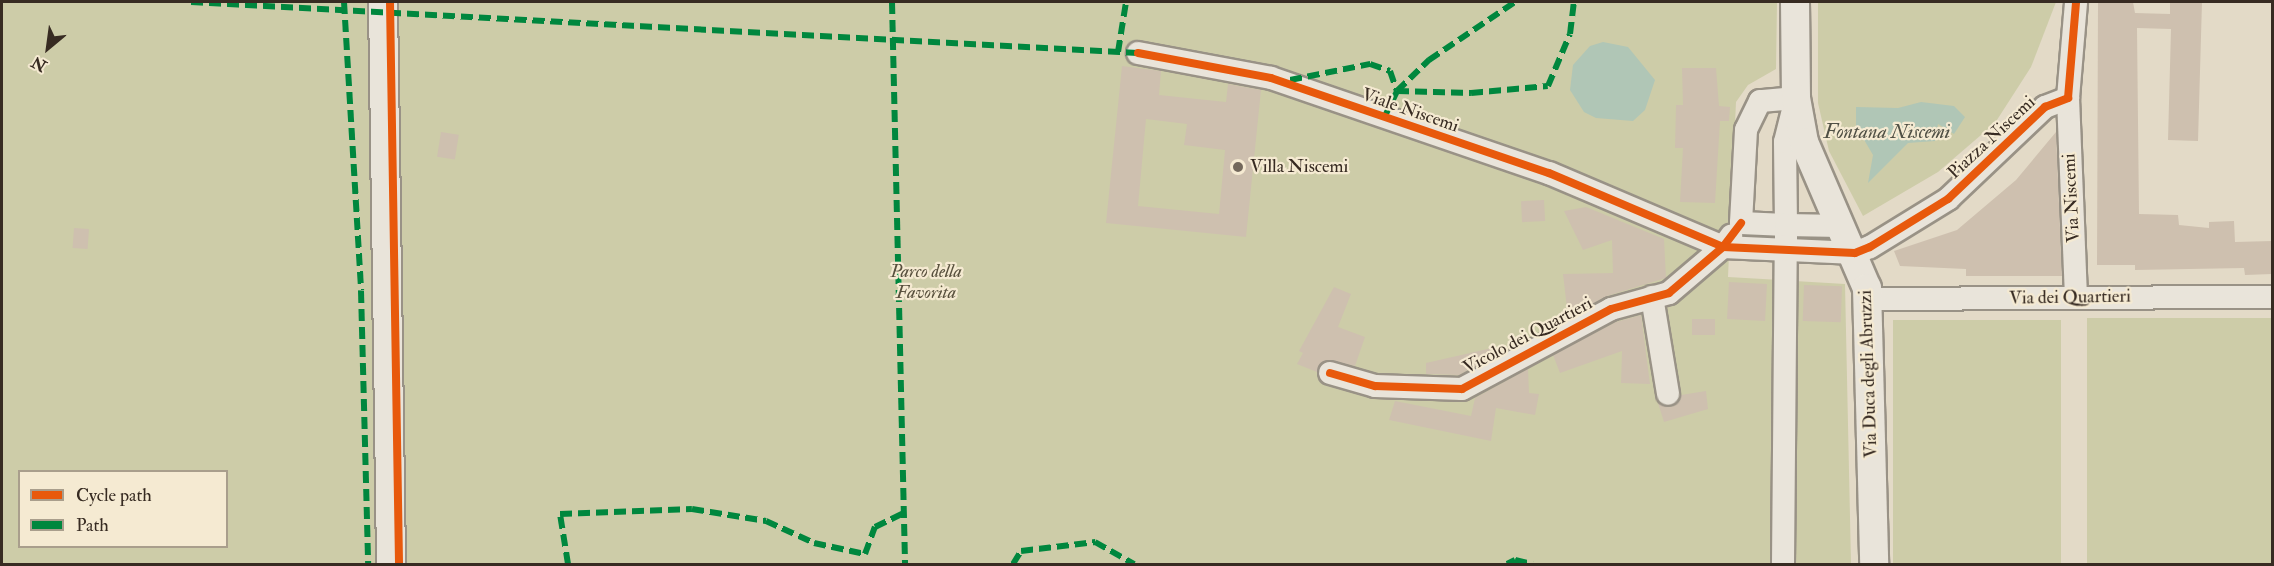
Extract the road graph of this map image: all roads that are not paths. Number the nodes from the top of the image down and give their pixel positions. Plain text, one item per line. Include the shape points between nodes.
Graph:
1 (383, 2) edge
2 (1795, 2) edge
3 (2076, 2) edge
4 (1138, 53) dead end
5 (1796, 98) junction
6 (2068, 98) junction
7 (1741, 223) junction
8 (1786, 225) junction
9 (1841, 226) junction
10 (1723, 247) junction
11 (1786, 250) junction
12 (1855, 253) junction
13 (1652, 297) junction
14 (2272, 297) edge
15 (2076, 298) junction
16 (1868, 299) junction
17 (1330, 373) dead end
18 (1668, 394) dead end
19 (391, 564) edge
20 (1783, 564) edge
21 (1874, 564) edge

1 - 19 street
2 - 5 street, Via Duca degli Abruzzi
3 - 6 street
4 - 10 street, Viale Niscemi via 1271,78 1549,173
5 - 7 street via 1760,101 1746,130
5 - 8 street via 1785,142
5 - 9 street, Via Duca degli Abruzzi via 1808,154
6 - 12 street, Piazza Niscemi via 2045,107 1948,199
6 - 15 street, Via Niscemi
7 - 8 street
7 - 10 street, Vicolo dei Quartieri
8 - 9 street
8 - 11 street
9 - 12 street, Via Duca degli Abruzzi
10 - 11 street
10 - 13 street, Vicolo dei Quartieri via 1669,293
11 - 12 street
11 - 20 street
12 - 16 street, Via Duca degli Abruzzi
13 - 17 street, Vicolo dei Quartieri via 1611,309 1462,389 1375,386
13 - 18 street
14 - 15 street, Via dei Quartieri
15 - 16 street, Via dei Quartieri
16 - 21 street, Via Duca degli Abruzzi

